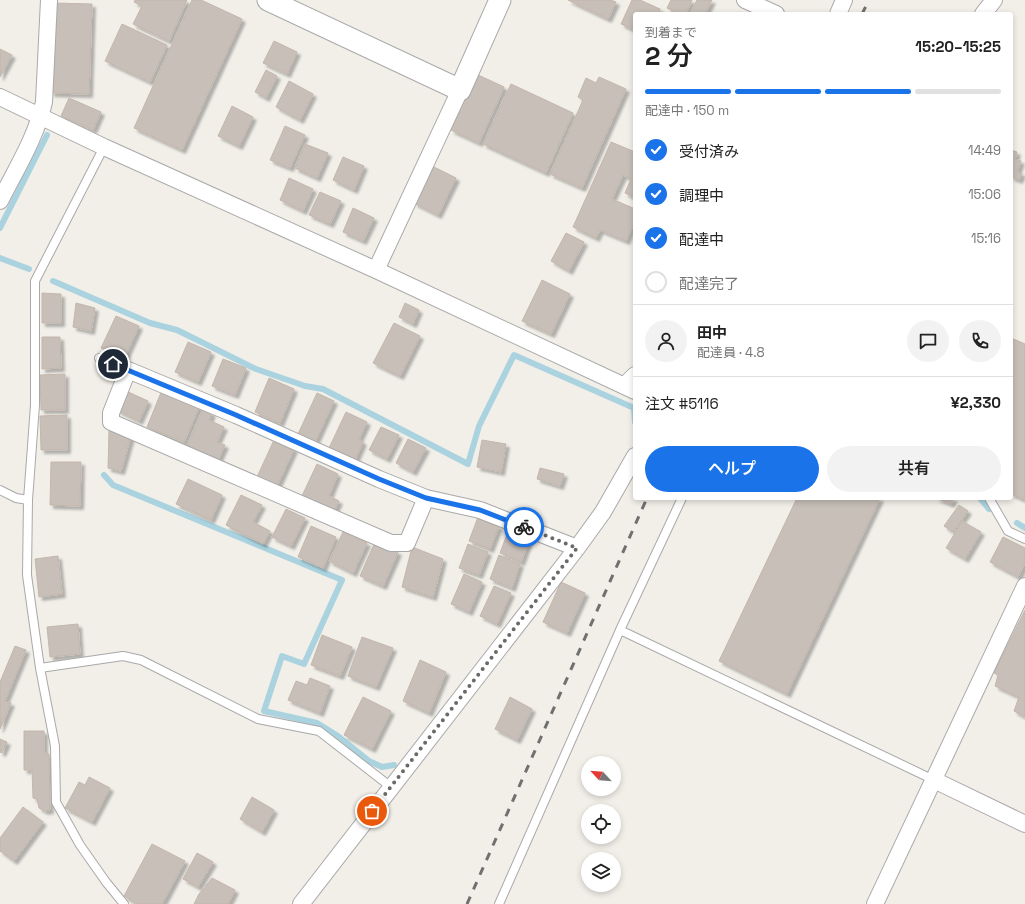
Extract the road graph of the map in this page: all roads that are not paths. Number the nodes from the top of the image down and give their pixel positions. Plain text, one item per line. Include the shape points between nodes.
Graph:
1 (49, 0) edge
2 (268, 0) edge
3 (500, 0) edge
4 (745, 0) edge
5 (844, 0) edge
6 (994, 0) edge
7 (772, 12) edge
8 (839, 12) edge
9 (985, 12) edge
10 (460, 90) junction
11 (0, 97) edge
12 (41, 116) junction
13 (104, 147) junction
14 (0, 201) edge
15 (376, 270) junction
16 (99, 358) dead end
17 (128, 370) junction
18 (632, 383) edge
19 (633, 460) edge
20 (0, 490) edge
21 (426, 498) junction
22 (28, 500) junction
23 (681, 500) edge
24 (990, 500) edge
25 (1025, 539) edge
26 (577, 548) junction
27 (1025, 586) edge
28 (620, 630) junction
29 (40, 668) junction
30 (934, 780) junction
31 (390, 788) junction
32 (1025, 824) edge
33 (124, 904) edge
34 (301, 904) edge
35 (500, 904) edge
36 (875, 904) edge

1 - 12 street via 44,102
2 - 10 street
3 - 10 street
4 - 7 street
5 - 8 street
6 - 9 street
10 - 15 street
11 - 12 street
12 - 13 street
12 - 14 street via 37,129
13 - 15 street
13 - 22 lane via 35,281 35,405
15 - 18 street
16 - 17 lane
17 - 21 street
17 - 21 street via 111,413 111,422 391,543 407,543
19 - 26 street via 603,512
20 - 22 lane via 16,498
21 - 26 street via 480,510
22 - 29 lane via 27,575
23 - 28 lane
24 - 25 lane via 1008,530
26 - 31 street
27 - 30 street
28 - 30 lane
28 - 35 lane
29 - 31 lane via 123,656 141,660 258,719 319,731
29 - 33 lane via 55,746 56,802 80,845
30 - 32 street
30 - 36 street
31 - 34 street

